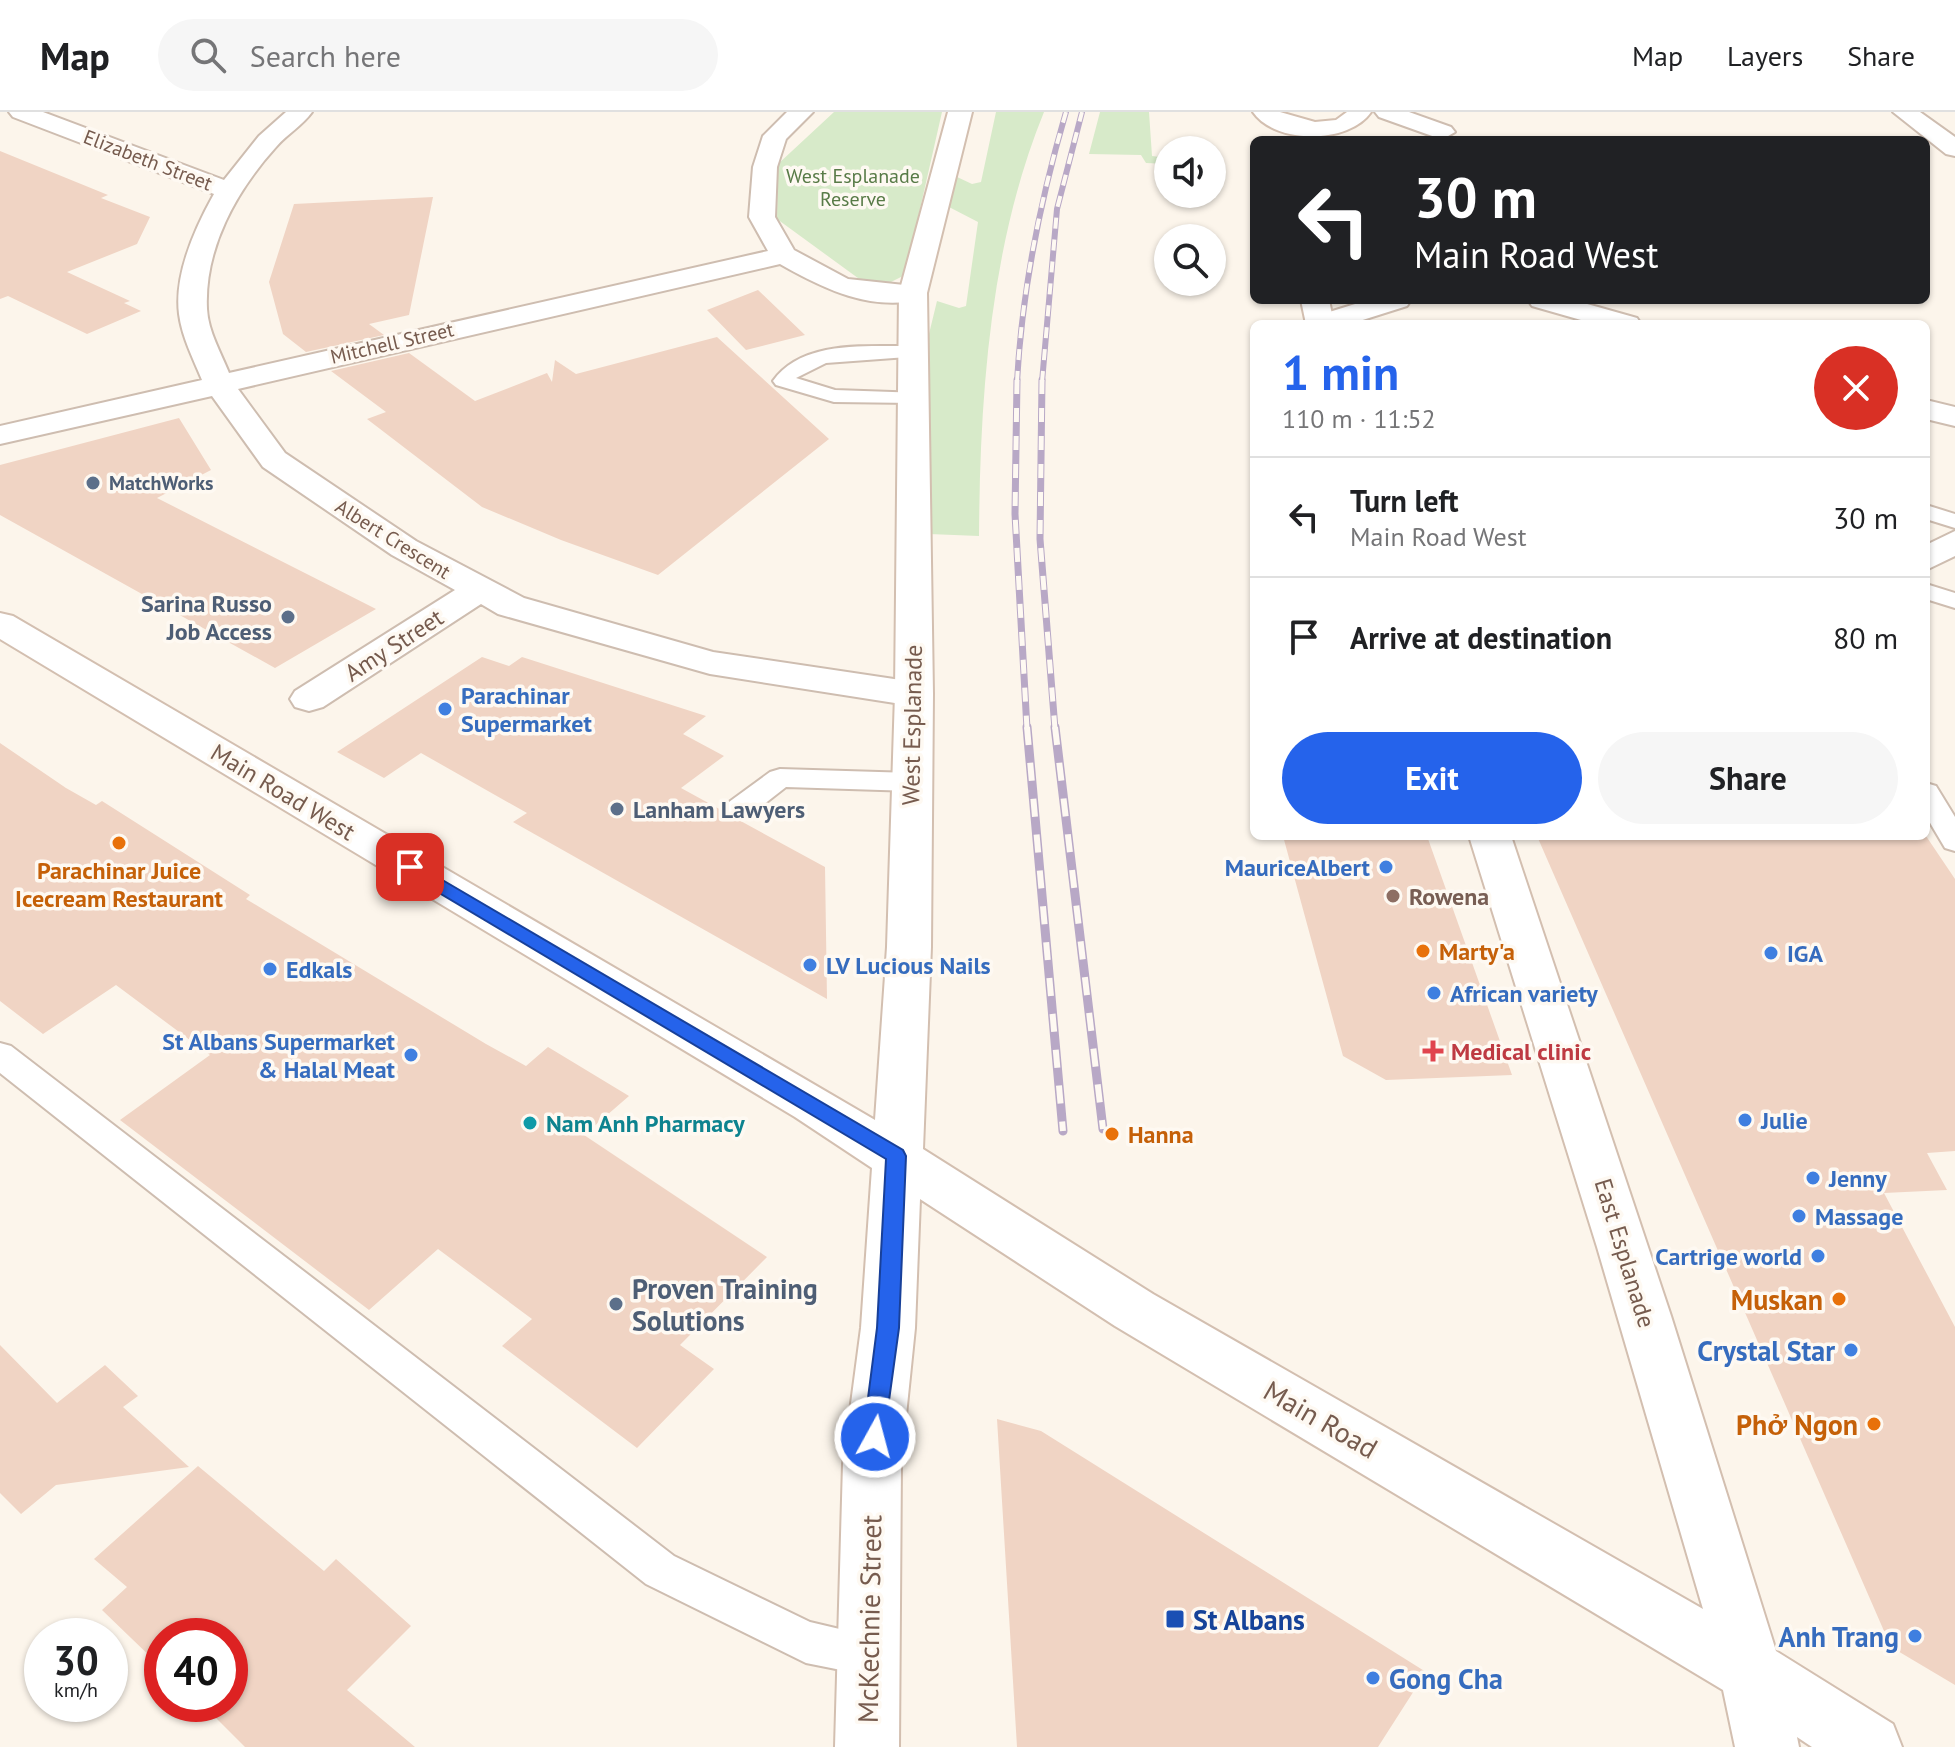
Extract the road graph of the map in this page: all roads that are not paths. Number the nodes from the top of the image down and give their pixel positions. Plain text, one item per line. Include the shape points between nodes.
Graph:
1 (21, 112) edge
2 (300, 112) edge
3 (801, 112) edge
4 (960, 112) edge
5 (1385, 112) edge
6 (1427, 112) edge
7 (1905, 112) edge
8 (1272, 117) edge
9 (1348, 124) edge
10 (1297, 136) edge
11 (1447, 136) edge
12 (1955, 149) edge
13 (229, 191) junction
14 (784, 255) junction
15 (913, 293) junction
16 (1384, 304) edge
17 (1556, 304) edge
18 (1333, 320) edge
19 (1613, 320) edge
20 (914, 352) junction
21 (218, 383) junction
22 (914, 397) junction
23 (1930, 410) edge
24 (1955, 417) edge
25 (0, 435) edge
26 (1930, 513) edge
27 (1955, 521) edge
28 (1955, 541) edge
29 (1930, 557) edge
30 (478, 591) junction
31 (1930, 592) edge
32 (1955, 601) edge
33 (0, 624) edge
34 (914, 694) junction
35 (309, 699) dead end
36 (912, 782) junction
37 (1930, 799) edge
38 (739, 809) dead end
39 (1491, 840) edge
40 (1955, 841) edge
41 (0, 1055) edge
42 (896, 1156) junction
43 (871, 1655) junction
44 (1752, 1672) junction
45 (867, 1747) edge
46 (1767, 1747) edge
47 (1870, 1747) edge

1 - 13 street, Elizabeth Street
2 - 13 street, Albert Crescent via 268,141
3 - 14 street via 775,136 765,167 762,217
4 - 15 street, West Esplanade
5 - 9 street
5 - 11 street
6 - 11 street
7 - 12 street
8 - 9 street via 1306,128
8 - 10 street
13 - 21 street, Albert Crescent via 208,229 194,290 198,334
14 - 15 street via 817,276 850,288
14 - 21 street, Mitchell Street
15 - 20 street, West Esplanade
16 - 18 street
17 - 19 street
20 - 22 street, West Esplanade
20 - 22 lane via 812,359 793,368 783,381 834,396
21 - 25 street, Mitchell Street
21 - 30 street, Albert Crescent via 274,460
22 - 34 street, West Esplanade
23 - 24 street
26 - 27 lane
28 - 29 street
30 - 34 street, Albert Crescent via 511,606 710,663
30 - 35 street, Amy Street
31 - 32 lane
33 - 42 street, Main Road West
34 - 36 street, West Esplanade
36 - 38 lane via 780,778
36 - 42 street, West Esplanade via 909,947
37 - 40 lane
39 - 44 street, East Esplanade via 1580,1106
41 - 43 lane via 660,1570 806,1642
42 - 43 street, McKechnie Street via 888,1328 872,1464
42 - 44 street, Main Road via 1134,1310
43 - 45 street, McKechnie Street
44 - 46 street, East Esplanade
44 - 47 street, Main Road

